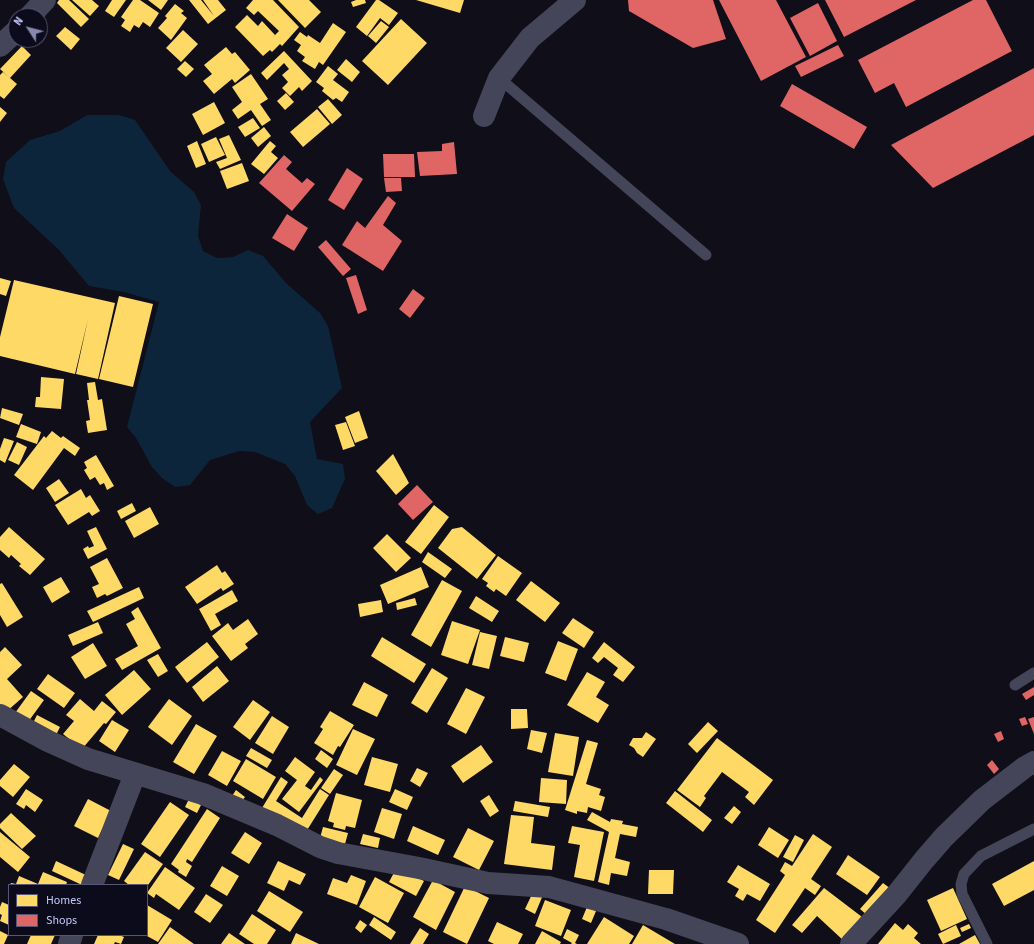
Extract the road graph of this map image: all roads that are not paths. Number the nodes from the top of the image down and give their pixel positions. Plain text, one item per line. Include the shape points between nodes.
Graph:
1 (45, 0) edge
2 (575, 0) edge
3 (38, 8) edge
4 (8, 38) edge
5 (0, 46) edge
6 (499, 78) junction
7 (484, 116) dead end
8 (706, 255) dead end
9 (1034, 673) edge
10 (1015, 685) dead end
11 (0, 715) edge
12 (1034, 762) edge
13 (135, 774) junction
14 (1034, 829) edge
15 (92, 884) edge
16 (738, 944) edge
17 (851, 944) edge
18 (987, 944) edge

1 - 3 street
2 - 6 street via 530,38
4 - 5 street
6 - 7 street
6 - 8 lane
9 - 10 lane
11 - 13 street via 48,742 88,759
12 - 17 street via 982,800 944,837
13 - 15 street
13 - 16 street via 216,800 338,854 488,883 549,887 666,920
14 - 18 lane via 981,856 964,874 962,894

